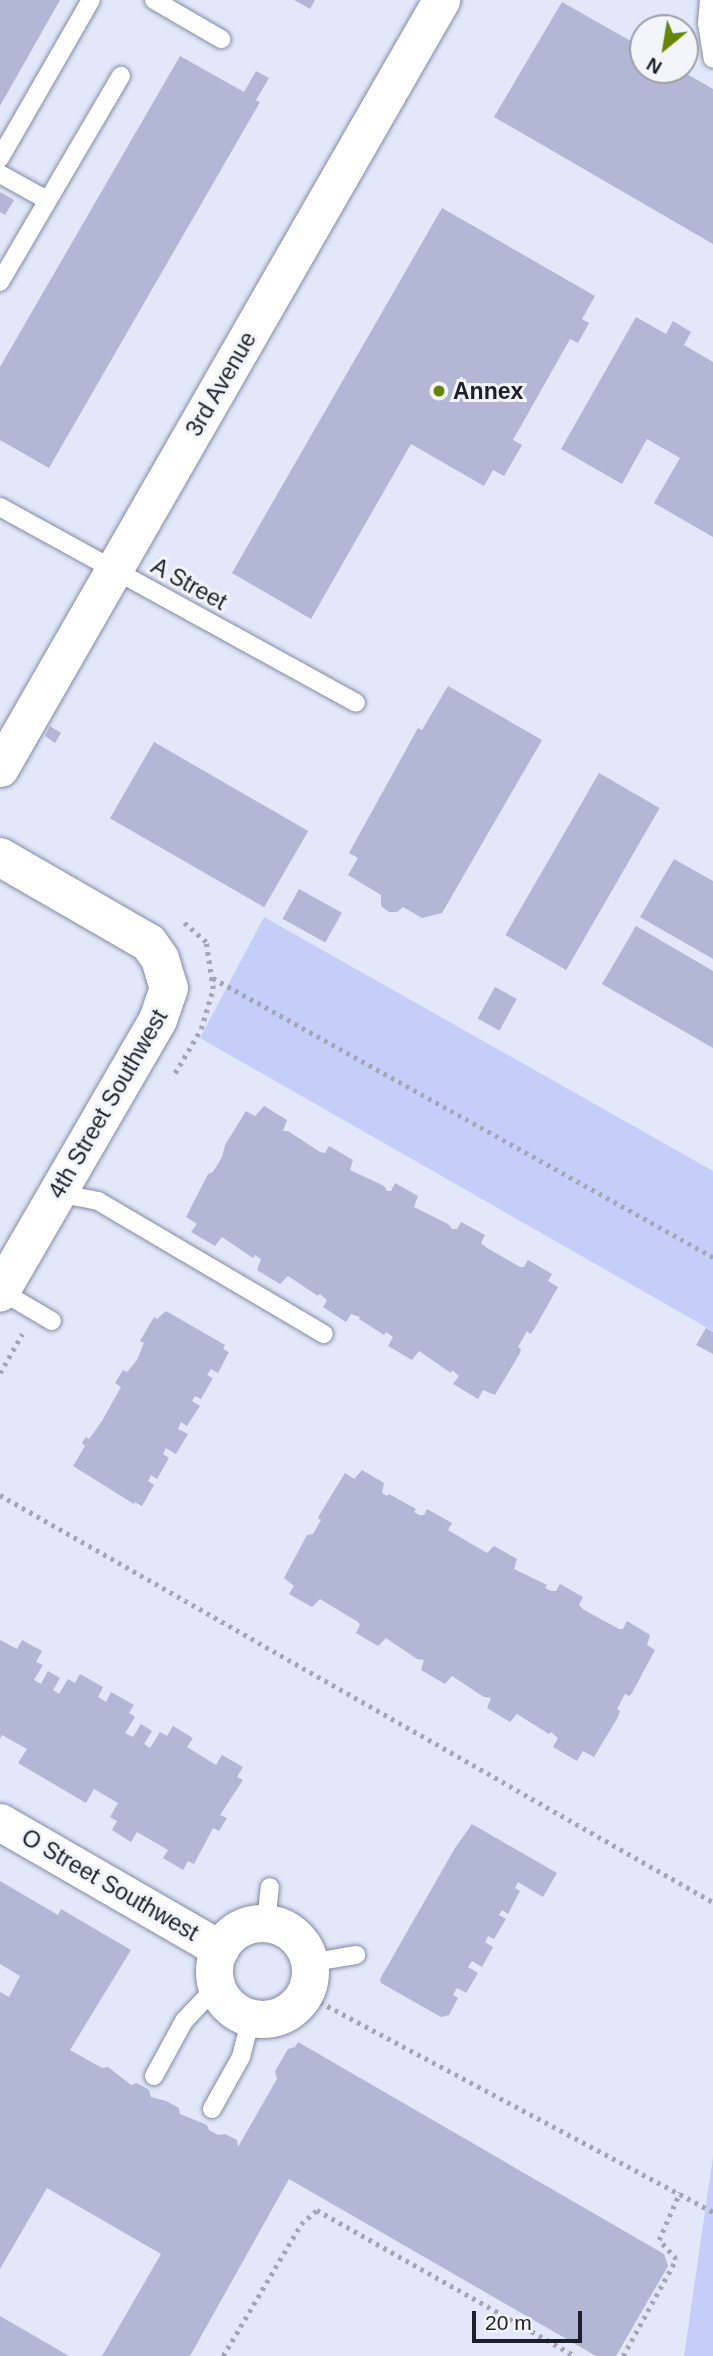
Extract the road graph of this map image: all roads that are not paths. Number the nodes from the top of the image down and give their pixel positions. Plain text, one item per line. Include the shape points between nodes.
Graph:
1 (91, 0) edge
2 (154, 0) edge
3 (441, 0) edge
4 (709, 0) edge
5 (221, 39) dead end
6 (713, 60) edge
7 (121, 76) dead end
8 (0, 158) edge
9 (0, 174) edge
10 (47, 200) junction
11 (0, 282) edge
12 (0, 507) edge
13 (114, 571) junction
14 (356, 703) dead end
15 (0, 768) edge
16 (0, 857) edge
17 (57, 1193) junction
18 (1, 1292) edge
19 (52, 1321) dead end
20 (324, 1334) dead end
21 (0, 1822) edge
22 (270, 1887) dead end
23 (266, 1923) junction
24 (220, 1949) junction
25 (356, 1955) dead end
26 (307, 1979) junction
27 (217, 1986) junction
28 (251, 2018) junction
29 (154, 2076) dead end
30 (212, 2109) dead end

1 - 8 lane
2 - 5 lane
3 - 13 street, 3rd Avenue
4 - 6 lane via 707,23
7 - 10 lane
9 - 10 lane
10 - 11 lane
12 - 13 lane, A Street
13 - 14 lane, A Street
13 - 15 street, 3rd Avenue
16 - 17 street, 4th Street Southwest via 156,951 168,979 168,996 158,1020
17 - 18 street, 4th Street Southwest
17 - 20 lane via 98,1201
18 - 19 lane
21 - 24 street, O Street Southwest
22 - 23 lane
23 - 24 street, O Street Southwest via 239,1929
23 - 26 street via 294,1936
24 - 27 street, O Street Southwest via 215,1961
25 - 26 lane
26 - 28 street via 295,2007 267,2019
27 - 28 street via 230,2006
27 - 29 lane via 184,2021
28 - 30 lane via 241,2057

